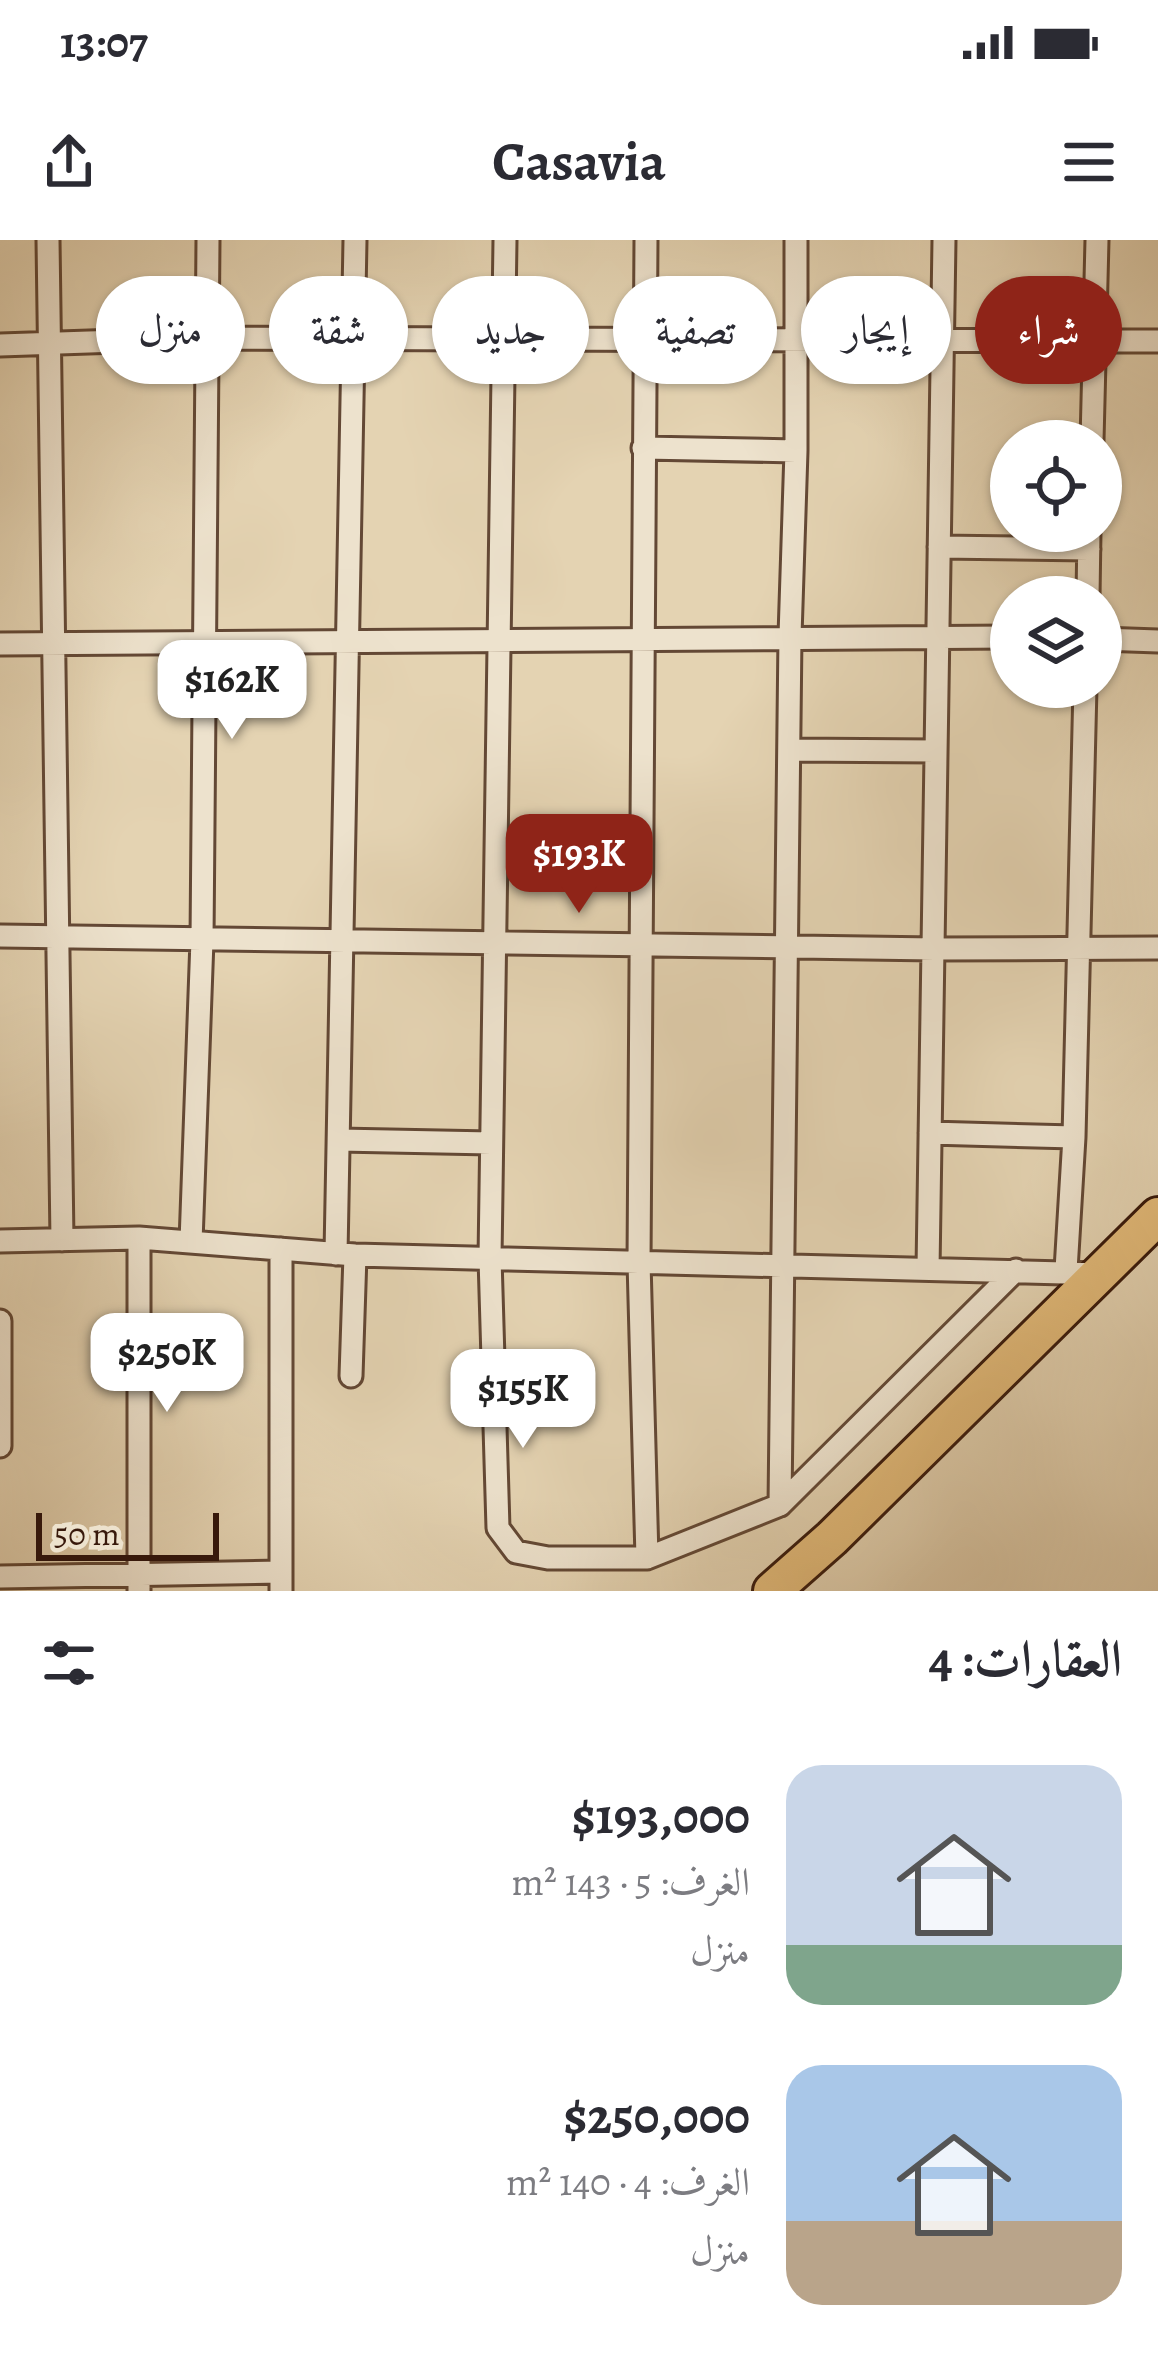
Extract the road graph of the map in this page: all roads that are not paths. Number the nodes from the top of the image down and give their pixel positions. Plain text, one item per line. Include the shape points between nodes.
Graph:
1 (48, 240) edge
2 (208, 240) edge
3 (355, 240) edge
4 (505, 240) edge
5 (646, 240) edge
6 (796, 240) edge
7 (944, 240) edge
8 (1097, 240) edge
9 (208, 276) edge
10 (355, 276) edge
11 (505, 276) edge
12 (646, 276) edge
13 (944, 276) edge
14 (1096, 276) edge
15 (777, 338) edge
16 (797, 338) junction
17 (801, 338) edge
18 (1122, 340) edge
19 (1158, 341) edge
20 (96, 342) edge
21 (50, 344) junction
22 (0, 345) edge
23 (207, 384) edge
24 (353, 384) edge
25 (505, 384) edge
26 (644, 384) edge
27 (942, 384) edge
28 (1093, 384) edge
29 (1092, 420) edge
30 (643, 448) junction
31 (796, 451) junction
32 (990, 545) edge
33 (939, 547) junction
34 (790, 636) junction
35 (938, 636) junction
36 (645, 637) junction
37 (990, 637) edge
38 (500, 639) junction
39 (204, 640) junction
40 (348, 640) junction
41 (1122, 640) edge
42 (1158, 641) edge
43 (0, 644) edge
44 (52, 644) junction
45 (1084, 708) edge
46 (790, 751) junction
47 (936, 751) junction
48 (0, 937) edge
49 (56, 938) junction
50 (202, 940) junction
51 (341, 940) junction
52 (495, 944) junction
53 (642, 946) junction
54 (787, 947) junction
55 (1158, 948) edge
56 (1078, 949) junction
57 (934, 950) junction
58 (930, 1133) junction
59 (1074, 1137) junction
60 (340, 1140) junction
61 (491, 1143) junction
62 (1158, 1216) edge
63 (139, 1238) junction
64 (62, 1240) junction
65 (0, 1241) edge
66 (191, 1242) junction
67 (280, 1250) junction
68 (345, 1255) junction
69 (490, 1258) junction
70 (639, 1262) junction
71 (784, 1268) junction
72 (928, 1269) junction
73 (1016, 1270) junction
74 (1084, 1272) junction
75 (0, 1322) edge
76 (351, 1376) dead end
77 (0, 1447) edge
78 (780, 1505) junction
79 (647, 1558) junction
80 (0, 1577) edge
81 (281, 1581) edge
82 (139, 1582) edge
83 (772, 1591) edge

1 - 21 street
2 - 9 street
3 - 10 street
4 - 11 street
5 - 12 street
6 - 16 street
7 - 13 street
8 - 14 street
15 - 16 street
16 - 17 street
16 - 31 street
18 - 19 street
20 - 21 street
21 - 22 street
21 - 44 street
23 - 39 street
24 - 40 street
25 - 38 street
26 - 30 street
27 - 33 street
28 - 29 street
30 - 31 street
30 - 36 street
31 - 34 street
32 - 33 street
33 - 35 street
34 - 35 street
34 - 36 street
34 - 46 street
35 - 37 street
35 - 47 street
36 - 38 street
36 - 53 street
38 - 40 street
38 - 52 street
39 - 40 street
39 - 44 street
39 - 50 street
40 - 51 street
41 - 42 street
43 - 44 street
44 - 49 street
45 - 56 street
46 - 47 street
46 - 54 street
47 - 57 street
48 - 49 street
49 - 50 street
49 - 64 street
50 - 51 street
50 - 66 street
51 - 52 street
51 - 60 street
52 - 53 street
52 - 61 street
53 - 54 street
53 - 70 street
54 - 57 street
54 - 71 street
55 - 56 street
56 - 57 street
56 - 59 street
57 - 58 street
58 - 59 street
58 - 72 street
59 - 74 street
60 - 61 street
60 - 68 street
61 - 69 street
62 - 74 main road
63 - 64 street
63 - 66 street
63 - 82 street
64 - 65 street
66 - 67 street
67 - 68 street
67 - 81 street
68 - 69 street
68 - 76 street
69 - 70 street
69 - 79 street via 498,1528 516,1552
70 - 71 street
70 - 79 street
71 - 72 street
71 - 78 street
72 - 73 street
73 - 74 street
73 - 78 street
74 - 83 main road
75 - 77 street
78 - 79 street
80 - 82 street
81 - 82 street

